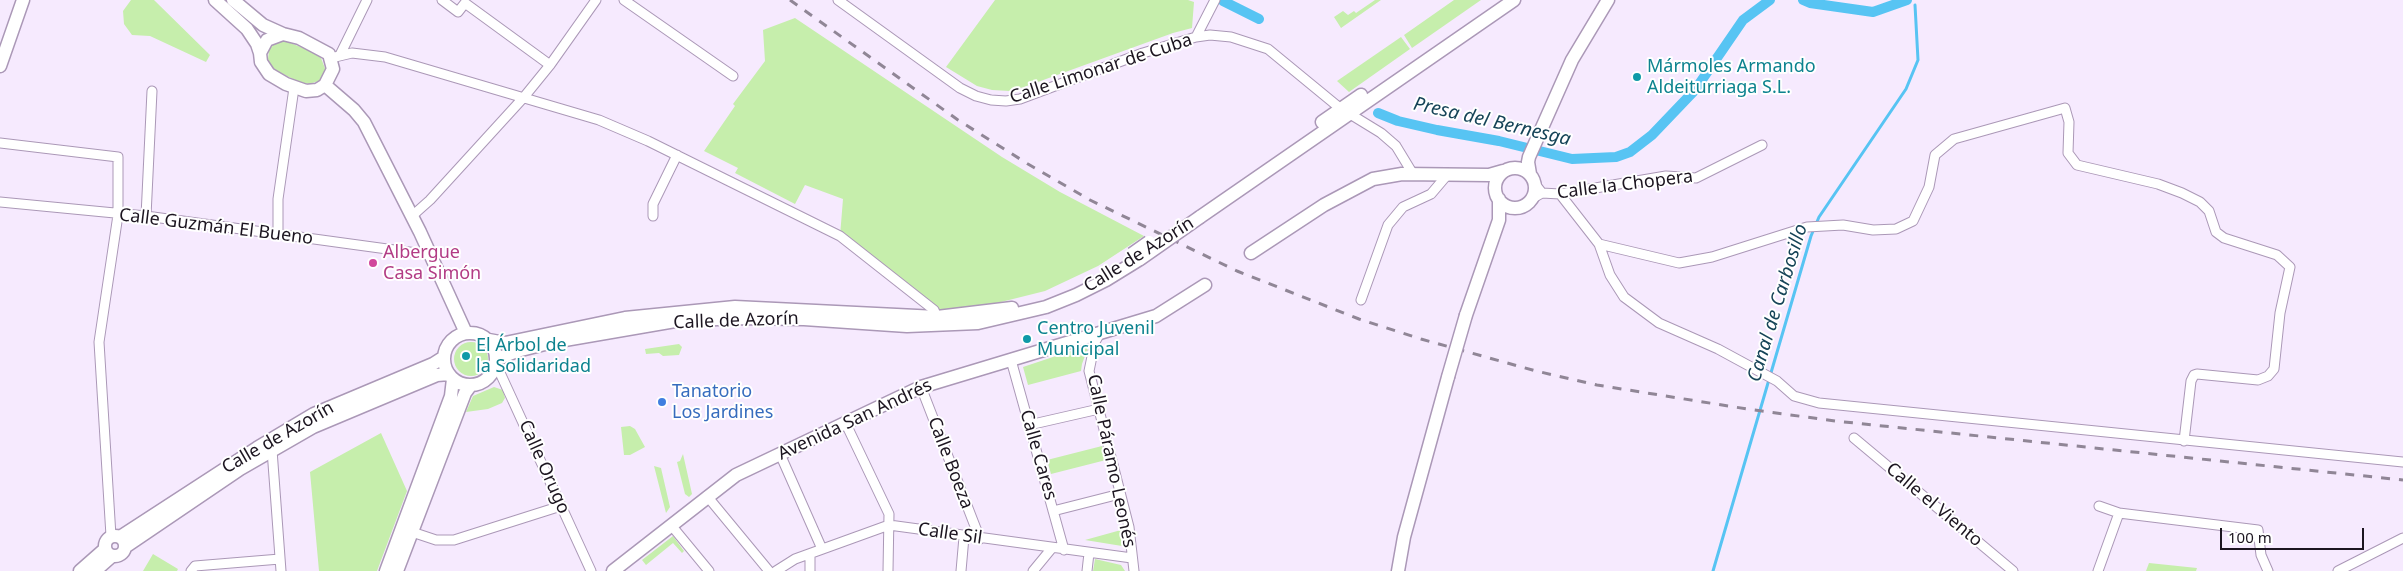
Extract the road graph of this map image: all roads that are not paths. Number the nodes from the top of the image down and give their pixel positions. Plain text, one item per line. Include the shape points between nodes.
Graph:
1 (13, 0) edge
2 (23, 0) edge
3 (215, 0) edge
4 (233, 0) edge
5 (367, 0) edge
6 (442, 0) edge
7 (596, 0) edge
8 (624, 0) edge
9 (838, 0) edge
10 (1215, 0) edge
11 (1499, 0) edge
12 (1514, 0) edge
13 (1608, 0) edge
14 (283, 34) junction
15 (1196, 37) junction
16 (0, 40) edge
17 (260, 53) junction
18 (336, 57) junction
19 (550, 65) junction
20 (0, 66) edge
21 (733, 76) dead end
22 (325, 85) junction
23 (294, 88) junction
24 (152, 91) dead end
25 (524, 97) junction
26 (1345, 111) junction
27 (0, 142) edge
28 (1762, 145) dead end
29 (1532, 151) junction
30 (677, 155) junction
31 (1516, 167) junction
32 (1503, 171) junction
33 (1413, 174) junction
34 (1448, 174) junction
35 (1480, 175) junction
36 (1535, 187) junction
37 (1560, 194) junction
38 (1497, 195) junction
39 (0, 202) edge
40 (1518, 208) junction
41 (118, 215) junction
42 (146, 216) junction
43 (412, 216) junction
44 (653, 216) dead end
45 (1499, 220) junction
46 (278, 234) junction
47 (1599, 244) junction
48 (1250, 253) dead end
49 (430, 255) junction
50 (1136, 256) junction
51 (1206, 285) dead end
52 (1362, 300) dead end
53 (937, 317) junction
54 (466, 333) junction
55 (1099, 335) junction
56 (489, 340) junction
57 (444, 357) junction
58 (1011, 360) junction
59 (496, 361) junction
60 (451, 376) junction
61 (471, 385) junction
62 (921, 387) junction
63 (1099, 409) junction
64 (846, 424) junction
65 (1030, 425) junction
66 (1854, 438) dead end
67 (2184, 441) junction
68 (272, 450) junction
69 (780, 454) junction
70 (2403, 462) edge
71 (1120, 494) junction
72 (707, 496) junction
73 (561, 506) junction
74 (2100, 506) dead end
75 (1053, 510) junction
76 (2119, 513) junction
77 (671, 525) junction
78 (889, 525) junction
79 (412, 532) junction
80 (964, 537) junction
81 (2403, 538) edge
82 (980, 539) junction
83 (119, 540) junction
84 (1052, 548) junction
85 (822, 549) junction
86 (1064, 550) junction
87 (108, 552) junction
88 (1089, 553) junction
89 (810, 554) junction
90 (1132, 558) junction
91 (280, 559) junction
92 (80, 571) edge
93 (95, 571) edge
94 (191, 571) edge
95 (281, 571) edge
96 (386, 571) edge
97 (397, 571) edge
98 (591, 571) edge
99 (613, 571) edge
100 (710, 571) edge
101 (769, 571) edge
102 (776, 571) edge
103 (810, 571) edge
104 (888, 571) edge
105 (961, 571) edge
106 (1033, 571) edge
107 (1087, 571) edge
108 (1134, 571) edge
109 (1398, 571) edge
110 (2013, 571) edge
111 (2098, 571) edge
112 (2268, 571) edge
113 (2338, 571) edge

1 - 16 main road
2 - 20 main road
3 - 17 main road via 247,29
4 - 14 main road via 263,25
5 - 18 street
6 - 19 street via 458,12 465,3
7 - 19 street
8 - 21 street
9 - 15 street, Calle Limonar de Cuba via 960,88 991,100 1020,99 1143,53
10 - 15 street
11 - 26 main road, Calle de Azorín
12 - 26 main road, Calle de Azorín
13 - 29 main road via 1576,52
14 - 17 main road via 267,40
14 - 18 main road via 318,46
15 - 26 street, Calle Limonar de Cuba via 1231,36 1268,49
17 - 23 main road via 261,62 269,74
18 - 22 main road
18 - 25 street via 360,53 377,55
19 - 25 street
22 - 23 main road via 312,91
22 - 43 main road via 364,122
23 - 46 street via 278,199
24 - 42 street
25 - 30 street via 599,120
25 - 43 street
26 - 33 street, Calle Limonar de Cuba via 1396,146
26 - 50 main road, Calle de Azorín, bridge
27 - 41 street via 118,157
28 - 37 street, Calle la Chopera via 1696,178 1666,176
29 - 31 main road via 1522,165
29 - 36 main road via 1528,162
30 - 44 street via 652,204
30 - 53 street via 840,236 934,310
31 - 32 main road
31 - 36 main road
32 - 35 main road
32 - 38 main road via 1498,178
33 - 34 main road
33 - 48 main road via 1373,179 1324,205
34 - 35 main road
34 - 52 street via 1431,194 1403,207 1388,225
35 - 38 main road via 1492,183
36 - 37 street, Calle la Chopera
36 - 40 main road via 1527,204
37 - 47 street
38 - 40 main road via 1506,205
38 - 45 main road
39 - 41 street, Calle Guzmán El Bueno
40 - 45 main road
41 - 42 street, Calle Guzmán El Bueno
41 - 83 street via 99,342
42 - 46 street, Calle Guzmán El Bueno
43 - 49 main road
45 - 109 main road, bridge via 1448,377
46 - 49 street, Calle Guzmán El Bueno
47 - 67 street via 1610,275 1624,297 1659,323 1718,349 1777,381 1794,396 1819,404
47 - 67 street via 1679,263 1712,257 1807,226 1896,229 1913,221 1929,187 1935,155 1954,139 2065,108 2069,122 2068,153 2077,165 2182,192 2209,211 2216,232 2224,238 2277,255 2290,267 2280,313 2274,369 2258,380 2194,375
49 - 54 main road
50 - 53 main road, Calle de Azorín via 1049,297 1015,307
50 - 59 main road, Calle de Azorín via 1106,280 1076,295 1046,307 978,323 907,326 740,318 675,322 553,342 512,352
51 - 55 main road, Avenida San Andrés via 1156,316
53 - 56 main road, Calle de Azorín via 735,307 625,318 510,342
54 - 56 main road via 478,334
54 - 57 main road via 453,339
55 - 58 main road, Avenida San Andrés
55 - 63 street, Calle Páramo Leonés via 1089,371
56 - 59 main road via 496,352
57 - 60 main road
57 - 83 main road, Calle de Azorín via 314,414
58 - 62 main road, Avenida San Andrés
58 - 65 street, Calle Cares
59 - 61 main road via 490,377
59 - 73 street, Calle Orugo
60 - 61 main road via 458,382
60 - 68 main road, Calle de Azorín via 437,375 313,427
60 - 96 main road via 451,396
61 - 79 main road via 464,393
62 - 64 main road, Avenida San Andrés
62 - 82 street, Calle Boeza
63 - 65 street
63 - 71 street, Calle Páramo Leonés
64 - 69 main road, Avenida San Andrés
64 - 78 street via 889,514
65 - 75 street, Calle Cares
66 - 110 street, Calle el Viento
67 - 70 street
68 - 83 main road, Calle de Azorín
68 - 91 street
69 - 72 main road, Avenida San Andrés via 736,475
69 - 85 street
71 - 75 street
71 - 90 street, Calle Páramo Leonés via 1129,528
72 - 77 main road, Avenida San Andrés
72 - 101 street
73 - 79 street via 454,540 436,540
73 - 98 street, Calle Orugo
74 - 76 street
75 - 86 street, Calle Cares
76 - 111 street
76 - 112 street via 2258,530 2261,555
77 - 99 main road, Avenida San Andrés
77 - 100 street
78 - 80 street, Calle Sil
78 - 85 street, Calle Sil
78 - 104 street
79 - 97 main road
80 - 82 street, Calle Sil
80 - 105 street, Calle Boeza
81 - 113 street
82 - 84 street, Calle Sil
83 - 87 main road via 105,543
83 - 87 main road via 121,554
84 - 86 street, Calle Sil
84 - 106 street
85 - 89 street, Calle Sil
86 - 88 street, Calle Sil
87 - 92 main road
87 - 93 main road
88 - 90 street, Calle Sil
88 - 107 street
89 - 102 street, Calle Sil via 794,559
89 - 103 street
90 - 108 street, Calle Páramo Leonés
91 - 94 street via 195,566
91 - 95 street

